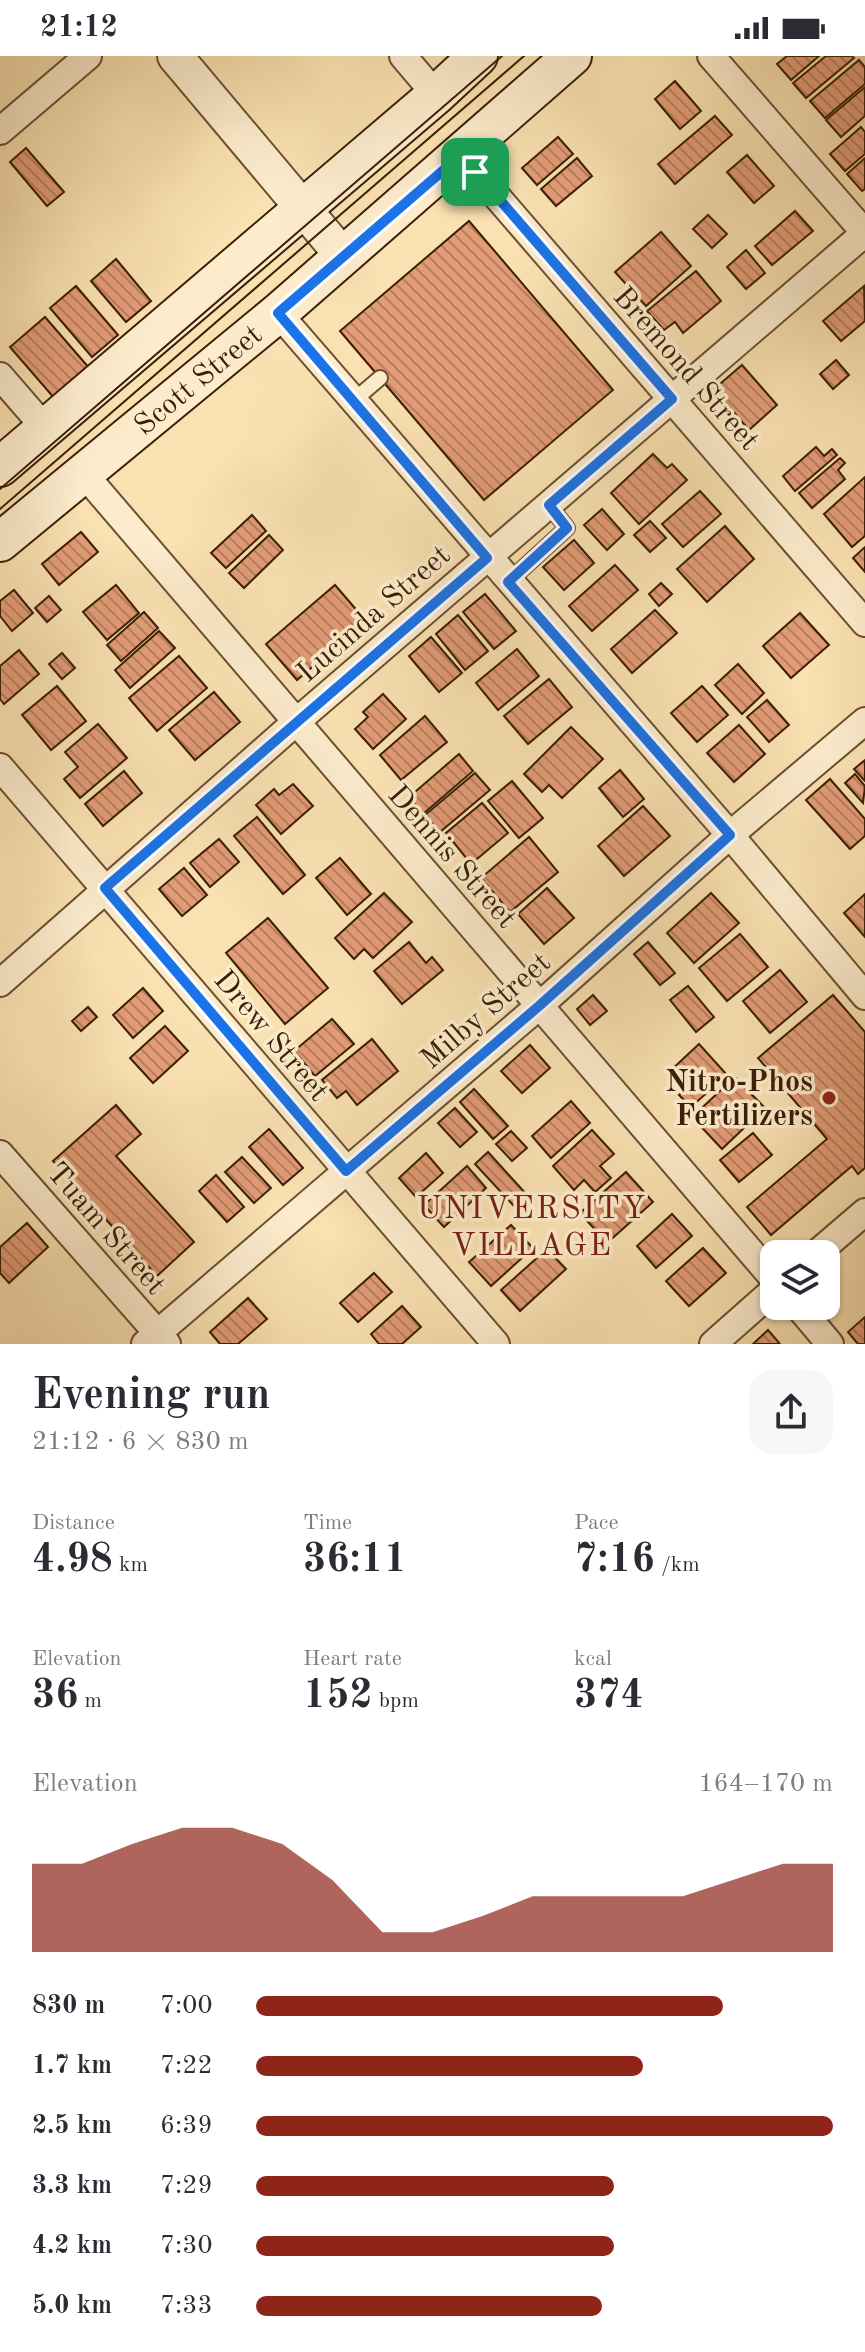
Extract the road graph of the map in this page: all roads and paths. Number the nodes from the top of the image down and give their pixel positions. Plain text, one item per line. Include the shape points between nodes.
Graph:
1 (88, 56) edge
2 (175, 56) edge
3 (403, 56) edge
4 (478, 56) edge
5 (572, 56) edge
6 (711, 56) edge
7 (436, 95) junction
8 (0, 131) edge
9 (461, 155) junction
10 (302, 207) junction
11 (865, 233) edge
12 (343, 256) junction
13 (278, 313) junction
14 (0, 376) edge
15 (380, 378) dead end
16 (672, 399) junction
17 (353, 401) junction
18 (45, 428) junction
19 (0, 467) edge
20 (84, 474) junction
21 (549, 505) junction
22 (0, 542) edge
23 (487, 558) junction
24 (508, 582) junction
25 (865, 623) edge
26 (865, 721) edge
27 (296, 722) junction
28 (0, 767) edge
29 (730, 835) junction
30 (105, 888) junction
31 (0, 983) edge
32 (865, 996) edge
33 (539, 1006) junction
34 (0, 1154) edge
35 (346, 1171) junction
36 (865, 1212) edge
37 (832, 1240) edge
38 (760, 1263) edge
39 (760, 1302) edge
40 (810, 1320) edge
41 (156, 1340) edge
42 (496, 1344) edge
43 (713, 1344) edge
44 (830, 1344) edge

1 - 8 street
2 - 10 street
3 - 7 street
4 - 7 main road, Scott Street
5 - 9 main road, Scott Street
6 - 11 street
7 - 10 main road, Scott Street
9 - 12 main road, Scott Street
9 - 16 street, Bremond Street
10 - 12 street
10 - 18 main road, Scott Street
11 - 16 street, Lucinda Street
12 - 13 main road, Scott Street
13 - 17 street
13 - 20 main road, Scott Street
14 - 18 street
15 - 17 lane
16 - 21 street, Lucinda Street
16 - 25 street, Bremond Street
17 - 23 street
18 - 19 main road, Scott Street
20 - 22 main road, Scott Street
20 - 27 street, Dennis Street
21 - 23 street, Lucinda Street
21 - 24 lane via 567,528
23 - 24 street
23 - 27 street, Lucinda Street
24 - 29 street
26 - 29 street, Milby Street
27 - 30 street, Lucinda Street
27 - 33 street, Dennis Street
28 - 30 street, Drew Street
29 - 32 street
29 - 33 street, Milby Street
30 - 31 street, Lucinda Street
30 - 35 street, Drew Street
33 - 35 street, Milby Street
33 - 38 street, Dennis Street
34 - 41 street, Tuam Street
35 - 41 street, Milby Street
35 - 42 street, Drew Street
36 - 37 street
39 - 43 street
40 - 44 street

